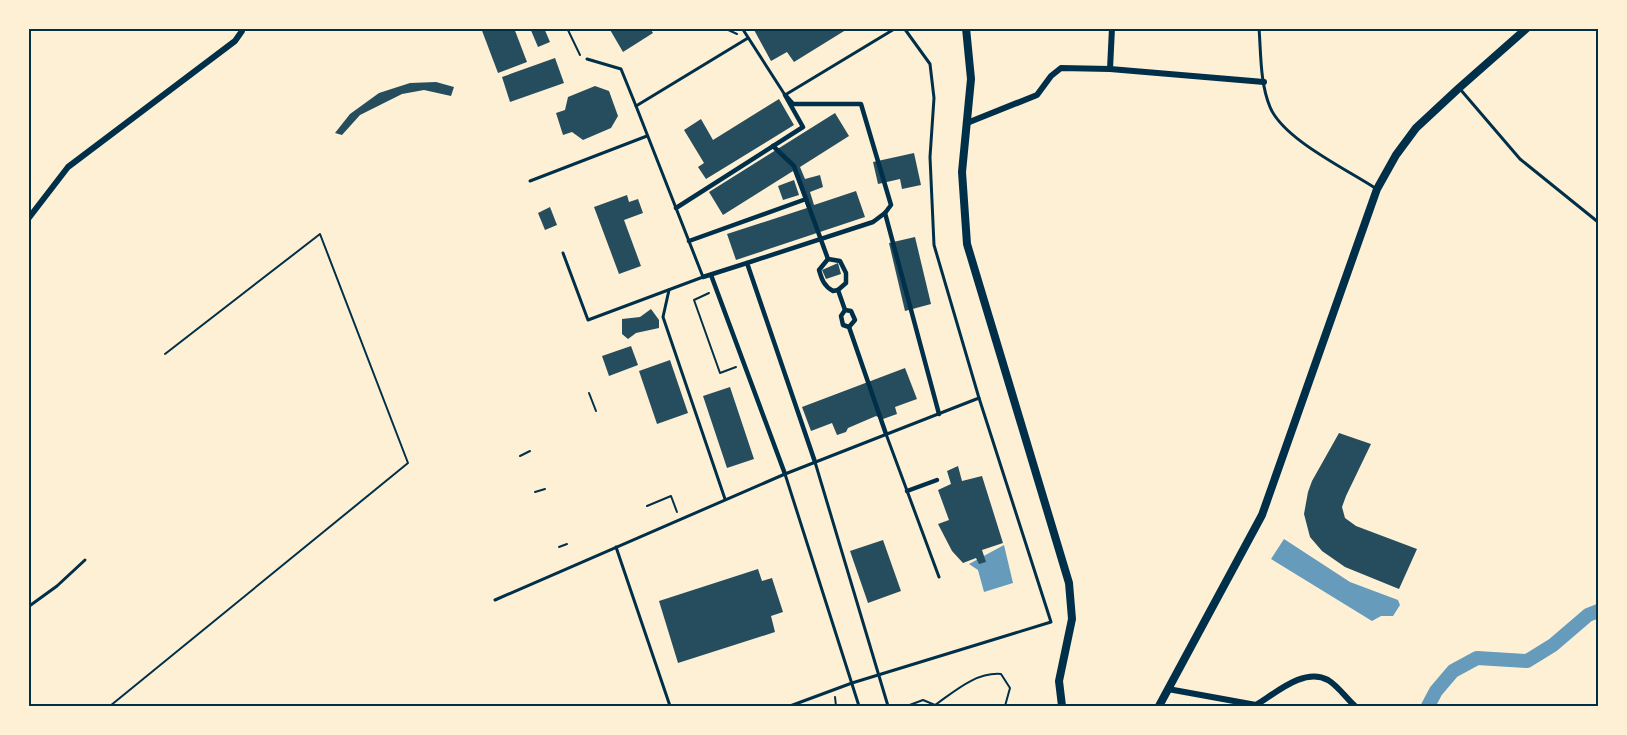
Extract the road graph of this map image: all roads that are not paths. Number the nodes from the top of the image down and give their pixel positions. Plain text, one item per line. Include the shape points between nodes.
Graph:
1 (241, 28) edge
2 (742, 28) edge
3 (896, 28) edge
4 (904, 28) edge
5 (966, 28) edge
6 (1112, 28) edge
7 (1259, 28) edge
8 (1527, 28) edge
9 (748, 38) junction
10 (587, 59) road end
11 (1110, 69) junction
12 (1264, 82) junction
13 (1459, 88) junction
14 (785, 95) junction
15 (636, 106) junction
16 (967, 123) junction
17 (647, 136) junction
18 (773, 146) junction
19 (531, 181) dead end
20 (1377, 189) junction
21 (806, 199) junction
22 (676, 208) junction
23 (885, 213) junction
24 (28, 219) edge
25 (1599, 222) edge
26 (820, 239) junction
27 (688, 241) junction
28 (563, 253) dead end
29 (828, 259) junction
30 (747, 263) junction
31 (711, 275) junction
32 (703, 277) junction
33 (669, 290) junction
34 (838, 290) junction
35 (845, 310) junction
36 (849, 327) junction
37 (979, 398) junction
38 (939, 414) junction
39 (886, 434) junction
40 (815, 462) junction
41 (785, 474) junction
42 (937, 480) dead end
43 (907, 491) junction
44 (725, 500) junction
45 (616, 547) junction
46 (85, 560) dead end
47 (939, 577) dead end
48 (495, 600) dead end
49 (28, 607) edge
50 (878, 675) junction
51 (852, 684) junction
52 (1168, 689) junction
53 (670, 706) edge
54 (790, 706) edge
55 (859, 706) edge
56 (888, 706) edge
57 (1062, 706) edge
58 (1159, 706) edge
59 (1355, 706) edge

1 - 24 street via 235,41 68,167
2 - 9 lane
3 - 14 lane
4 - 37 lane via 930,64 934,98 930,157 933,245
5 - 16 street via 971,79
6 - 11 street
7 - 12 lane
8 - 13 street
9 - 14 lane
9 - 15 lane
10 - 15 lane via 621,69
11 - 12 street
11 - 16 street via 1061,68 1037,95
12 - 20 lane via 1277,121 1297,139
13 - 20 street via 1416,128
13 - 25 lane via 1520,159
14 - 18 street via 803,127
14 - 23 street via 793,104 861,104 891,205
15 - 17 lane
16 - 57 street via 962,172 967,244 1069,583 1072,619 1059,681
17 - 19 lane
17 - 22 lane
18 - 21 street via 794,166
18 - 22 street
20 - 52 street via 1262,514
21 - 26 street
21 - 27 street
22 - 27 lane
23 - 26 street via 873,222
23 - 38 street
26 - 29 street
26 - 30 street
27 - 32 lane
28 - 33 lane via 588,320
29 - 34 street via 819,270 820,275 824,285
29 - 34 street via 840,261 846,273 846,283
30 - 31 street
30 - 40 street
31 - 32 street
31 - 41 street
32 - 33 lane
33 - 44 lane via 663,317
34 - 35 street
35 - 36 street via 841,316 843,325
35 - 36 street via 851,311 855,321
36 - 39 street
37 - 38 lane
37 - 50 lane via 1051,622
38 - 39 lane
39 - 40 lane
39 - 43 lane
40 - 41 lane
40 - 50 lane
41 - 44 lane
41 - 51 lane
42 - 43 street
43 - 47 lane
44 - 45 lane
45 - 48 lane
45 - 53 lane
46 - 49 lane
50 - 51 lane
50 - 56 lane
51 - 54 lane
51 - 55 lane
52 - 58 street
52 - 59 street via 1256,705 1298,679 1313,676 1328,680

